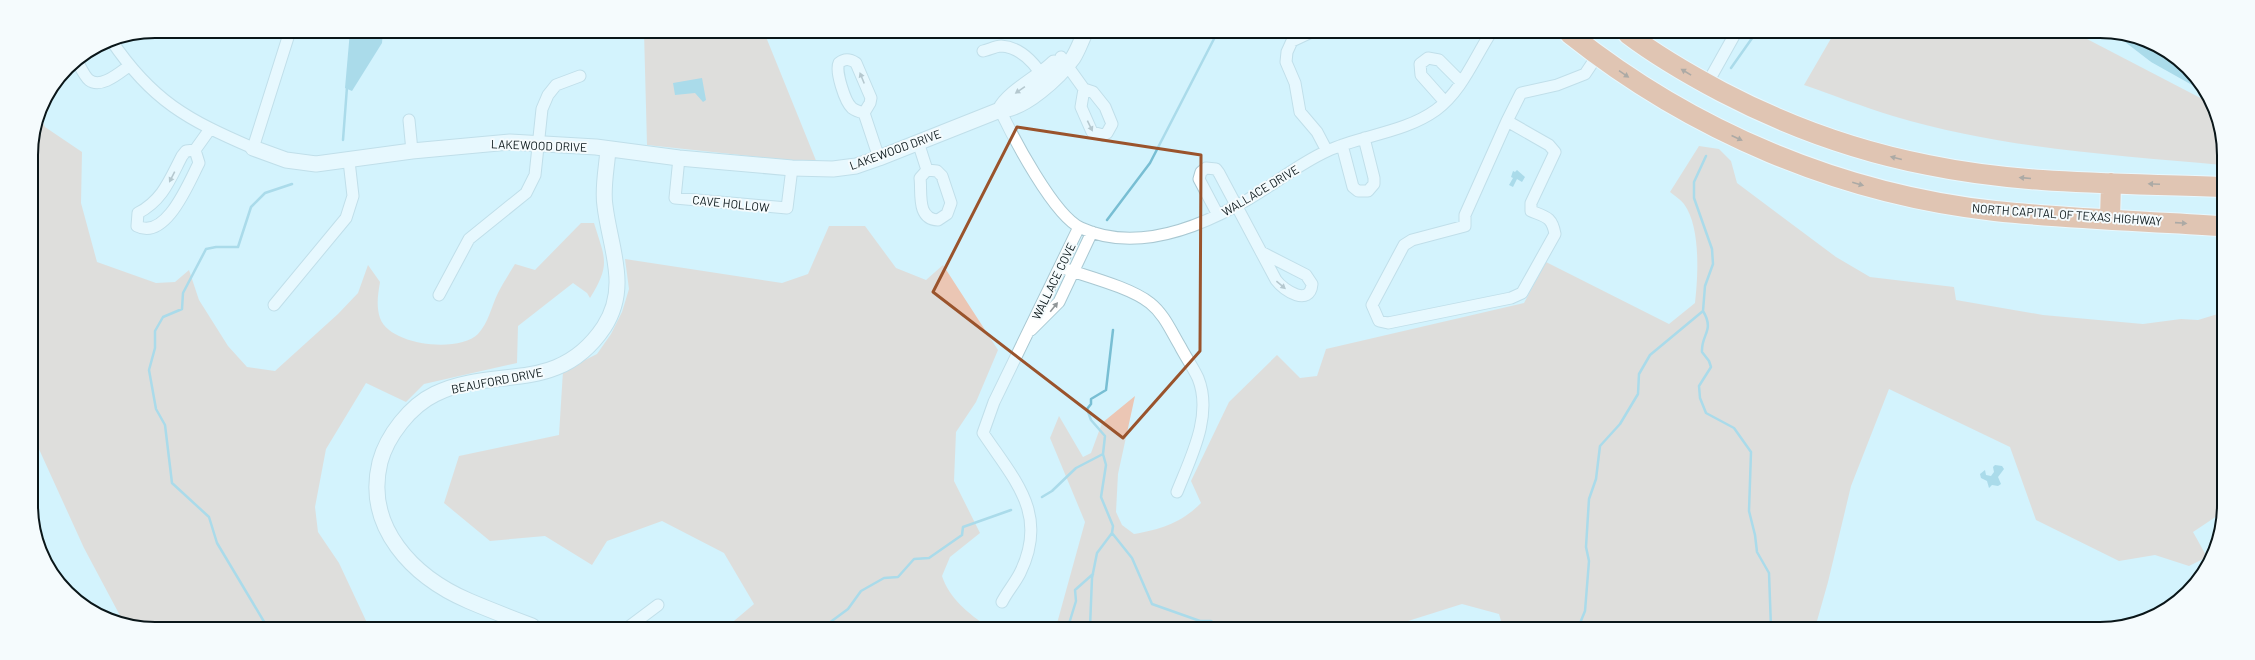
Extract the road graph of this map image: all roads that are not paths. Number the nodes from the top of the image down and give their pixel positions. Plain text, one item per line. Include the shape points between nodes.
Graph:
1 (288, 38) edge
2 (1074, 38) edge
3 (1083, 38) edge
4 (1291, 38) edge
5 (1488, 38) edge
6 (1575, 38) edge
7 (1634, 38) edge
8 (1733, 38) edge
9 (115, 45) edge
10 (983, 51) dead end
11 (1597, 56) junction
12 (1064, 60) junction
13 (80, 66) edge
14 (129, 66) junction
15 (580, 76) dead end
16 (1044, 80) junction
17 (1461, 82) junction
18 (1707, 84) junction
19 (1084, 89) dead end
20 (1445, 102) junction
21 (1000, 110) junction
22 (864, 113) dead end
23 (409, 120) dead end
24 (1507, 121) junction
25 (210, 129) junction
26 (1364, 138) junction
27 (918, 142) junction
28 (538, 144) junction
29 (1342, 145) junction
30 (253, 148) junction
31 (608, 149) junction
32 (196, 150) junction
33 (412, 151) junction
34 (1327, 151) junction
35 (679, 158) junction
36 (879, 158) junction
37 (349, 161) junction
38 (792, 168) junction
39 (927, 170) dead end
40 (2111, 183) junction
41 (2217, 187) edge
42 (1238, 206) junction
43 (1218, 215) junction
44 (2110, 219) junction
45 (2217, 226) edge
46 (1079, 227) junction
47 (1092, 232) junction
48 (1261, 252) junction
49 (1060, 267) junction
50 (1073, 272) junction
51 (439, 295) dead end
52 (274, 305) dead end
53 (1026, 334) junction
54 (1177, 492) dead end
55 (1002, 602) dead end
56 (658, 605) dead end
57 (522, 622) edge
58 (635, 622) edge

1 - 30 street
2 - 12 street, LAKEWOOD DRIVE
3 - 12 street, LAKEWOOD DRIVE via 1073,58
4 - 34 street via 1286,62 1295,83 1300,112 1317,132
5 - 17 street, WALLACE DRIVE
6 - 11 highway, NORTH CAPITAL OF TEXAS HIGHWAY
18 -> 7 highway
8 - 18 street
9 - 14 street, LAKEWOOD DRIVE
10 - 16 street via 1001,46 1016,50 1031,61
11 - 24 street via 1585,74 1557,85 1522,93
11 -> 44 highway, NORTH CAPITAL OF TEXAS HIGHWAY via 1663,100 1705,123 1810,169 1873,188 1950,204 1995,211
12 - 16 street, LAKEWOOD DRIVE
12 - 19 street
13 - 14 street via 88,80 96,83 106,81
14 - 25 street, LAKEWOOD DRIVE via 157,95
15 - 28 street via 556,85 548,95 542,109
16 - 21 street, LAKEWOOD DRIVE via 1024,102 1009,110
17 - 20 street, WALLACE DRIVE
17 - 20 street via 1439,60 1428,58 1420,64 1421,75
40 -> 18 highway via 2002,176 1895,158 1800,128 1765,114
20 - 26 street, WALLACE DRIVE via 1417,121
21 - 27 street, LAKEWOOD DRIVE
21 - 46 street, WALLACE DRIVE via 1024,157 1064,213
22 - 36 street
23 - 33 street
24 - 24 street via 1465,215 1465,226 1412,240 1404,245 1372,305 1379,321 1388,323 1511,298 1522,293 1555,234 1554,224 1547,217 1531,211 1531,203 1555,152 1549,145
25 - 30 street, LAKEWOOD DRIVE
25 - 32 street
26 - 29 street, WALLACE DRIVE
26 - 29 street via 1374,178 1374,184 1368,191 1358,191 1353,186
27 - 36 street, LAKEWOOD DRIVE
27 - 39 street
28 - 31 street, LAKEWOOD DRIVE
28 - 33 street, LAKEWOOD DRIVE via 482,144
28 - 51 street via 535,175 526,193 469,239
29 - 34 street, WALLACE DRIVE
30 - 37 street, LAKEWOOD DRIVE via 286,160 316,164
31 - 35 street, LAKEWOOD DRIVE
31 - 57 street, BEAUFORD DRIVE via 604,204 618,283 614,303 604,326 590,344 573,359 548,371 452,387 433,395 415,409 396,430 383,453 376,478 377,501 384,526 400,552 428,578 467,601
32 -> 32 street via 186,151 163,194 138,213 137,226 150,227 165,220 175,208 199,163
33 - 37 street, LAKEWOOD DRIVE
34 - 42 street, WALLACE DRIVE via 1283,175
35 - 38 street, LAKEWOOD DRIVE
35 - 38 street, CAVE HOLLOW via 674,198 787,208
36 - 38 street, LAKEWOOD DRIVE via 856,166 833,169
37 - 52 street via 353,196 346,218
41 -> 40 highway
40 - 44 highway
42 - 43 street, WALLACE DRIVE
42 - 43 street via 1216,169 1206,168 1201,172 1199,179
42 - 48 street
43 - 47 street, WALLACE DRIVE via 1174,232 1152,236 1108,238
44 -> 45 highway, NORTH CAPITAL OF TEXAS HIGHWAY
46 - 47 street, WALLACE DRIVE
46 - 49 street, WALLACE COVE
47 - 50 street, WALLACE COVE
48 -> 48 street via 1279,285 1300,296 1310,292 1312,284 1306,275
49 - 50 street
49 - 53 street, WALLACE COVE
53 -> 50 street, WALLACE COVE via 1058,302
50 - 54 street via 1134,294 1150,304 1164,318 1197,377 1201,388 1203,412 1199,435
53 - 55 street, WALLACE COVE via 994,402 983,433 1023,492 1030,511 1032,532 1029,549 1020,574
56 - 58 street

